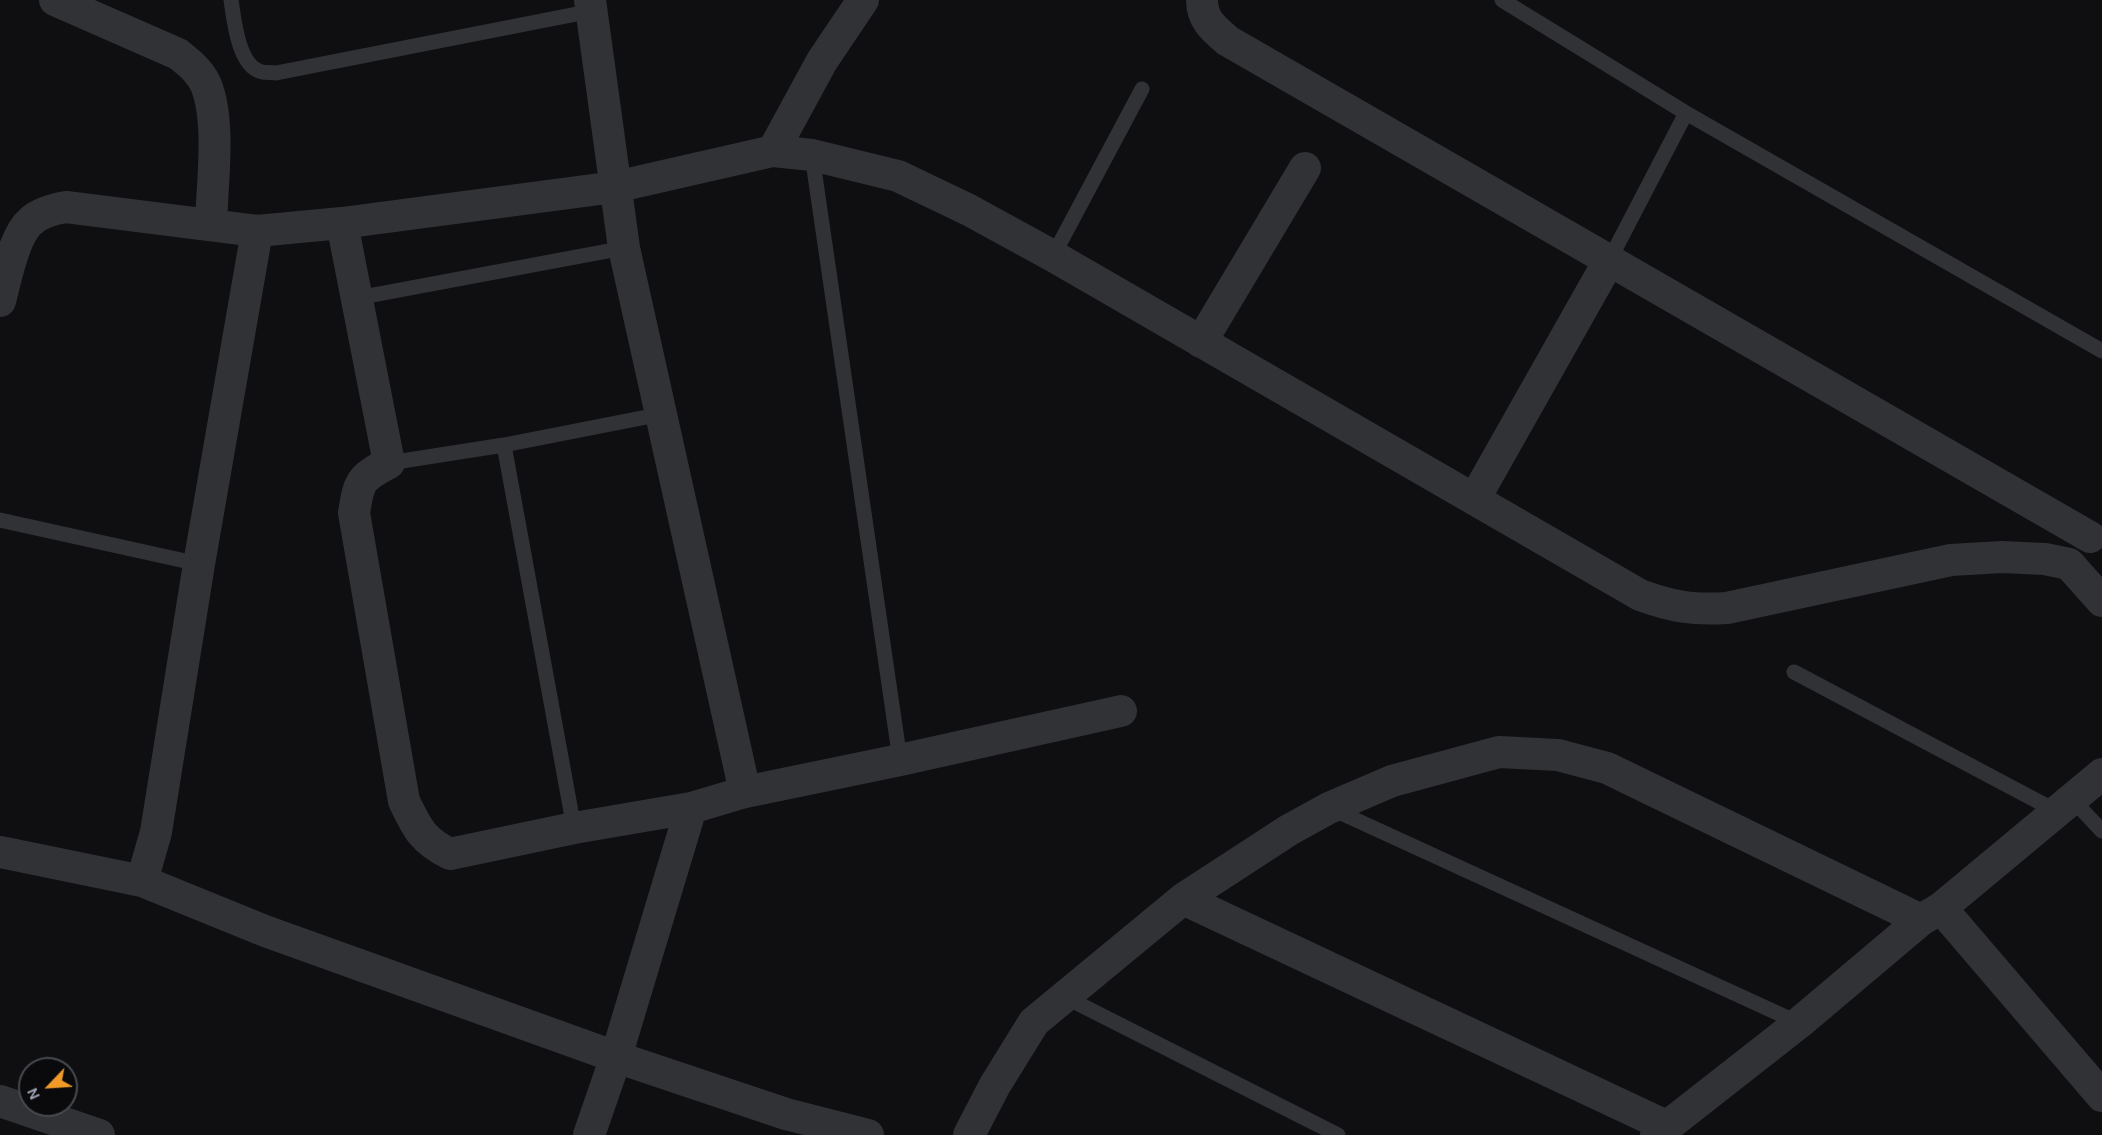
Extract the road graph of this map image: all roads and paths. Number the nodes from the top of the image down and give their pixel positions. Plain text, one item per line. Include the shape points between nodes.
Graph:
1 (55, 0) edge
2 (231, 0) edge
3 (863, 0) edge
4 (1202, 0) edge
5 (1502, 0) edge
6 (591, 5) edge
7 (1142, 89) dead end
8 (1686, 113) junction
9 (773, 151) junction
10 (812, 155) junction
11 (1305, 168) dead end
12 (615, 187) junction
13 (342, 223) junction
14 (211, 225) junction
15 (257, 231) junction
16 (624, 248) junction
17 (1053, 256) junction
18 (1610, 259) junction
19 (357, 298) junction
20 (0, 301) edge
21 (1201, 342) junction
22 (2102, 351) edge
23 (662, 414) junction
24 (504, 445) junction
25 (389, 463) junction
26 (1474, 498) junction
27 (0, 520) edge
28 (2096, 529) edge
29 (200, 564) junction
30 (2069, 564) junction
31 (2102, 601) edge
32 (1794, 672) dead end
33 (1121, 711) dead end
34 (900, 760) junction
35 (2102, 774) edge
36 (746, 792) junction
37 (2063, 805) junction
38 (691, 808) junction
39 (1329, 808) junction
40 (574, 828) junction
41 (2102, 831) edge
42 (0, 852) edge
43 (142, 881) junction
44 (1183, 899) junction
45 (1931, 914) junction
46 (1065, 997) junction
47 (1799, 1023) junction
48 (616, 1057) junction
49 (2102, 1096) edge
50 (0, 1101) edge
51 (1661, 1130) edge
52 (99, 1135) edge
53 (590, 1135) edge
54 (868, 1135) edge
55 (969, 1135) edge
56 (1338, 1135) edge

1 - 14 street via 178,54 195,68 206,85 214,121
2 - 6 lane via 241,49 250,65 260,72 276,72
3 - 9 street via 822,61
4 - 18 street via 1209,25 1228,40
5 - 8 lane
6 - 12 street
7 - 17 lane
8 - 18 lane
8 - 22 lane
9 - 10 street
9 - 12 street
10 - 17 street via 898,176
10 - 34 lane
11 - 21 street
12 - 13 street
12 - 16 street
13 - 15 street
13 - 19 street
14 - 15 street
14 - 20 street via 66,207 49,210 30,221 21,233
15 - 29 street
16 - 19 lane
16 - 23 street
17 - 21 street
18 - 26 street
18 - 28 street
19 - 25 street
21 - 26 street
23 - 24 lane
23 - 36 street
24 - 25 lane
24 - 40 lane
25 - 40 street via 369,473 358,486 354,513 404,801 418,829 433,845 450,854
26 - 30 street via 1640,595 1668,605 1699,609 1726,608 1951,560 2002,557
27 - 29 lane
28 - 30 street
29 - 43 street via 156,832
30 - 31 street
32 - 37 lane
33 - 34 street
34 - 36 street
35 - 37 street
36 - 38 street
37 - 41 lane
37 - 45 street
38 - 40 street
38 - 48 street
39 - 44 street
39 - 45 street via 1392,781 1499,752 1558,755 1607,768
39 - 47 lane
42 - 43 street
43 - 48 street via 265,931
44 - 46 street
44 - 51 street
45 - 47 street
45 - 49 street
46 - 55 street via 1034,1022
46 - 56 lane
47 - 51 street
48 - 53 street
48 - 54 street via 786,1114
50 - 52 street

